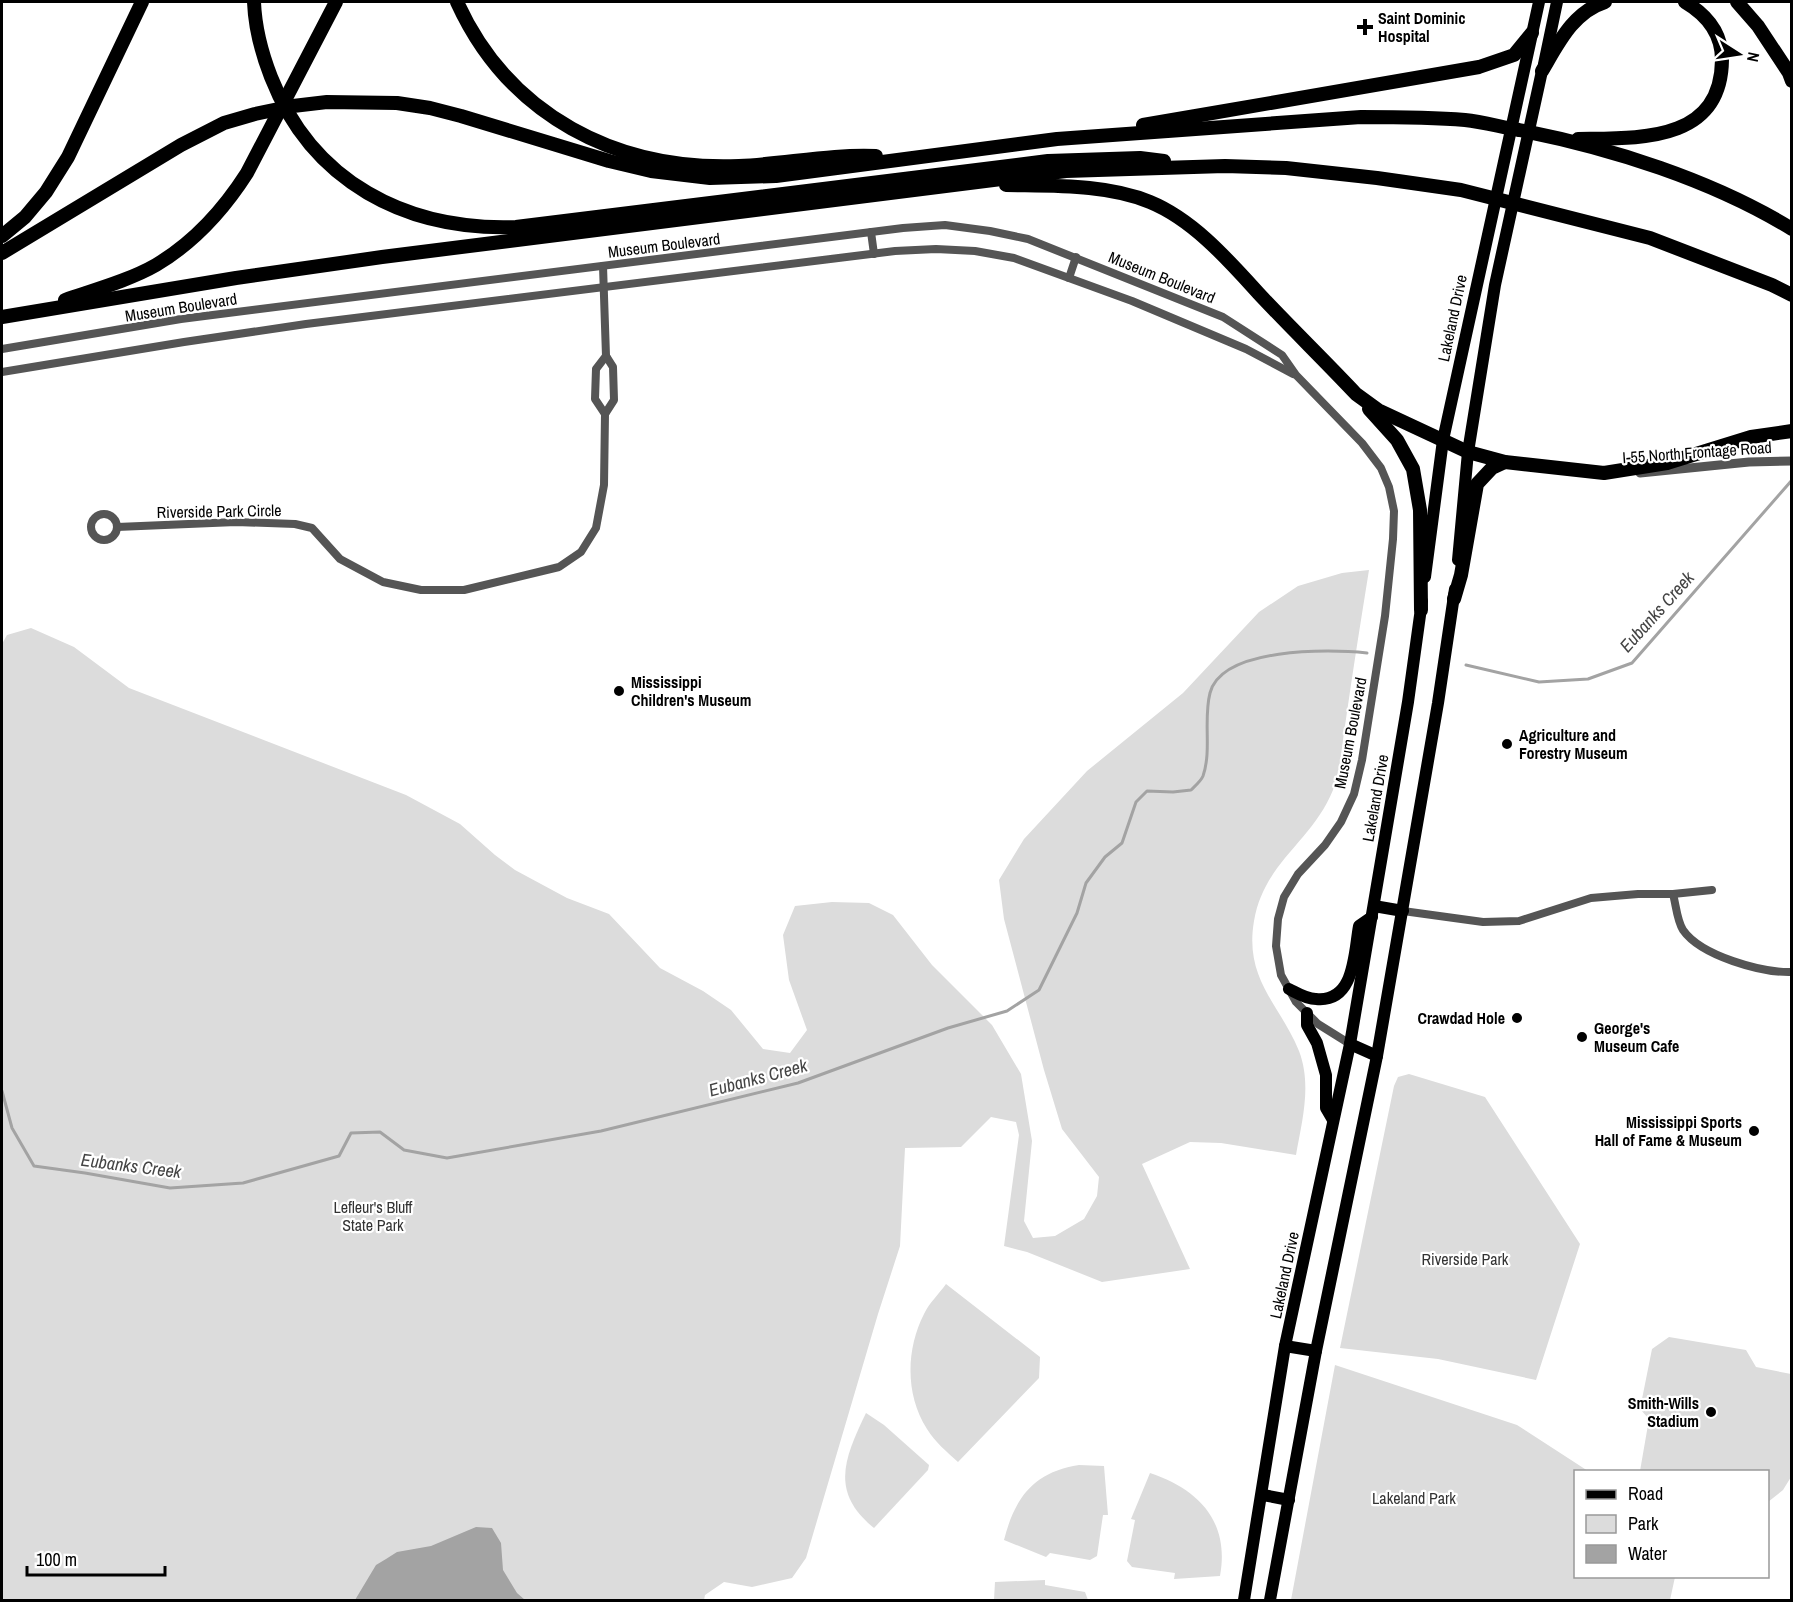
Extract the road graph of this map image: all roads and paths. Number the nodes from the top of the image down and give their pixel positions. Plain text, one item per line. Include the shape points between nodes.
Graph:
1 (142, 2) edge
2 (254, 2) edge
3 (336, 2) edge
4 (457, 2) edge
5 (1539, 2) edge
6 (1557, 2) edge
7 (1605, 2) edge
8 (1685, 2) edge
9 (1737, 2) edge
10 (1532, 33) junction
11 (1542, 71) junction
12 (1791, 77) edge
13 (1057, 139) junction
14 (1565, 139) junction
15 (911, 158) junction
16 (1226, 166) junction
17 (959, 184) junction
18 (1791, 229) edge
19 (871, 232) junction
20 (2, 236) edge
21 (2, 253) edge
22 (874, 254) junction
23 (1076, 257) junction
24 (603, 266) junction
25 (1069, 278) junction
26 (605, 287) junction
27 (1791, 295) edge
28 (28, 312) junction
29 (2, 317) edge
30 (2, 349) edge
31 (606, 356) junction
32 (2, 372) edge
33 (1296, 375) junction
34 (1356, 394) junction
35 (605, 414) junction
36 (1791, 430) edge
37 (1443, 440) junction
38 (1468, 452) junction
39 (1791, 461) edge
40 (1505, 462) junction
41 (1604, 473) junction
42 (117, 527) dead end
43 (1454, 599) junction
44 (1421, 609) junction
45 (1712, 890) dead end
46 (1673, 894) junction
47 (1373, 911) junction
48 (1403, 911) junction
49 (1791, 972) edge
50 (1289, 989) junction
51 (1307, 1013) junction
52 (1350, 1044) junction
53 (1377, 1056) junction
54 (1333, 1120) junction
55 (1286, 1347) junction
56 (1316, 1351) junction
57 (1263, 1495) junction
58 (1290, 1500) junction
59 (1244, 1600) edge
60 (1270, 1600) edge

1 - 20 highway via 68,157 46,192
2 - 16 highway via 257,30 278,95 314,150 379,200 435,221 488,228 516,227 1048,161 1140,158
3 - 28 highway via 247,173 208,222 155,265
4 - 15 highway via 487,52 524,93 547,113 602,145 673,164 738,166 844,155
5 - 10 main road, Lakeland Drive
6 - 11 main road
7 - 11 highway via 1582,15 1567,30
8 - 14 highway via 1699,10 1714,28 1722,48 1716,96 1702,113 1682,127 1658,135
9 - 12 highway via 1758,26
10 - 13 highway via 1514,55 1479,67
10 - 37 main road, Lakeland Drive
11 - 38 main road via 1495,285
13 - 14 highway via 1411,116 1467,120
13 - 15 highway
14 - 18 highway via 1680,176 1764,212
15 - 21 highway via 776,176 681,176 609,161 430,108 362,101 293,106 224,123
16 - 17 highway via 1066,171
16 - 27 highway via 1377,178 1461,190 1650,238
17 - 28 highway via 382,257
17 - 34 highway via 1103,190 1150,202 1187,224 1228,259
19 - 22 street
19 - 23 street, Museum Boulevard via 945,225 1028,239
19 - 24 street, Museum Boulevard
22 - 25 street, Museum Boulevard via 936,249 975,251 1014,258
22 - 26 street, Museum Boulevard
23 - 25 street
23 - 33 street, Museum Boulevard via 1223,317 1282,355
24 - 26 street, Riverside Park Circle
24 - 30 street, Museum Boulevard via 181,319
25 - 33 street, Museum Boulevard via 1246,349
26 - 31 street, Riverside Park Circle
26 - 32 street, Museum Boulevard via 306,324
28 - 29 highway
31 - 35 street, Riverside Park Circle via 614,366 614,400
31 - 35 street, Riverside Park Circle via 596,369 595,399
33 - 50 street, Museum Boulevard via 1373,455 1389,487 1394,511 1385,616 1354,794 1341,822 1284,897 1278,919 1276,946 1281,975
34 - 37 highway via 1378,410
34 - 44 highway via 1397,440 1413,469 1420,510
35 - 42 street, Riverside Park Circle via 604,485 596,528 581,552 559,567 464,590 421,590 383,582 340,559 312,528 295,524
36 - 41 highway via 1751,437 1667,464
37 - 38 highway
37 - 44 main road, Lakeland Drive
38 - 40 highway
38 - 43 main road
39 - 41 street, I-55 North Frontage Road
40 - 41 highway
40 - 43 highway via 1492,468 1478,484
43 - 48 main road
44 - 47 main road, Lakeland Drive
45 - 46 street
46 - 48 street via 1591,898 1519,921 1483,922
46 - 49 street via 1683,930 1703,949 1779,973
47 - 48 main road
47 - 50 main road via 1359,926 1346,987 1336,995 1317,1000
47 - 52 main road, Lakeland Drive
48 - 53 main road
50 - 51 street, Museum Boulevard
51 - 52 street, Museum Boulevard
51 - 54 main road via 1307,1025 1326,1075 1326,1108
52 - 53 main road
52 - 54 main road, Lakeland Drive
53 - 56 main road
54 - 55 main road, Lakeland Drive
55 - 56 main road
55 - 57 main road, Lakeland Drive
56 - 58 main road
57 - 58 main road
57 - 59 main road, Lakeland Drive
58 - 60 main road

